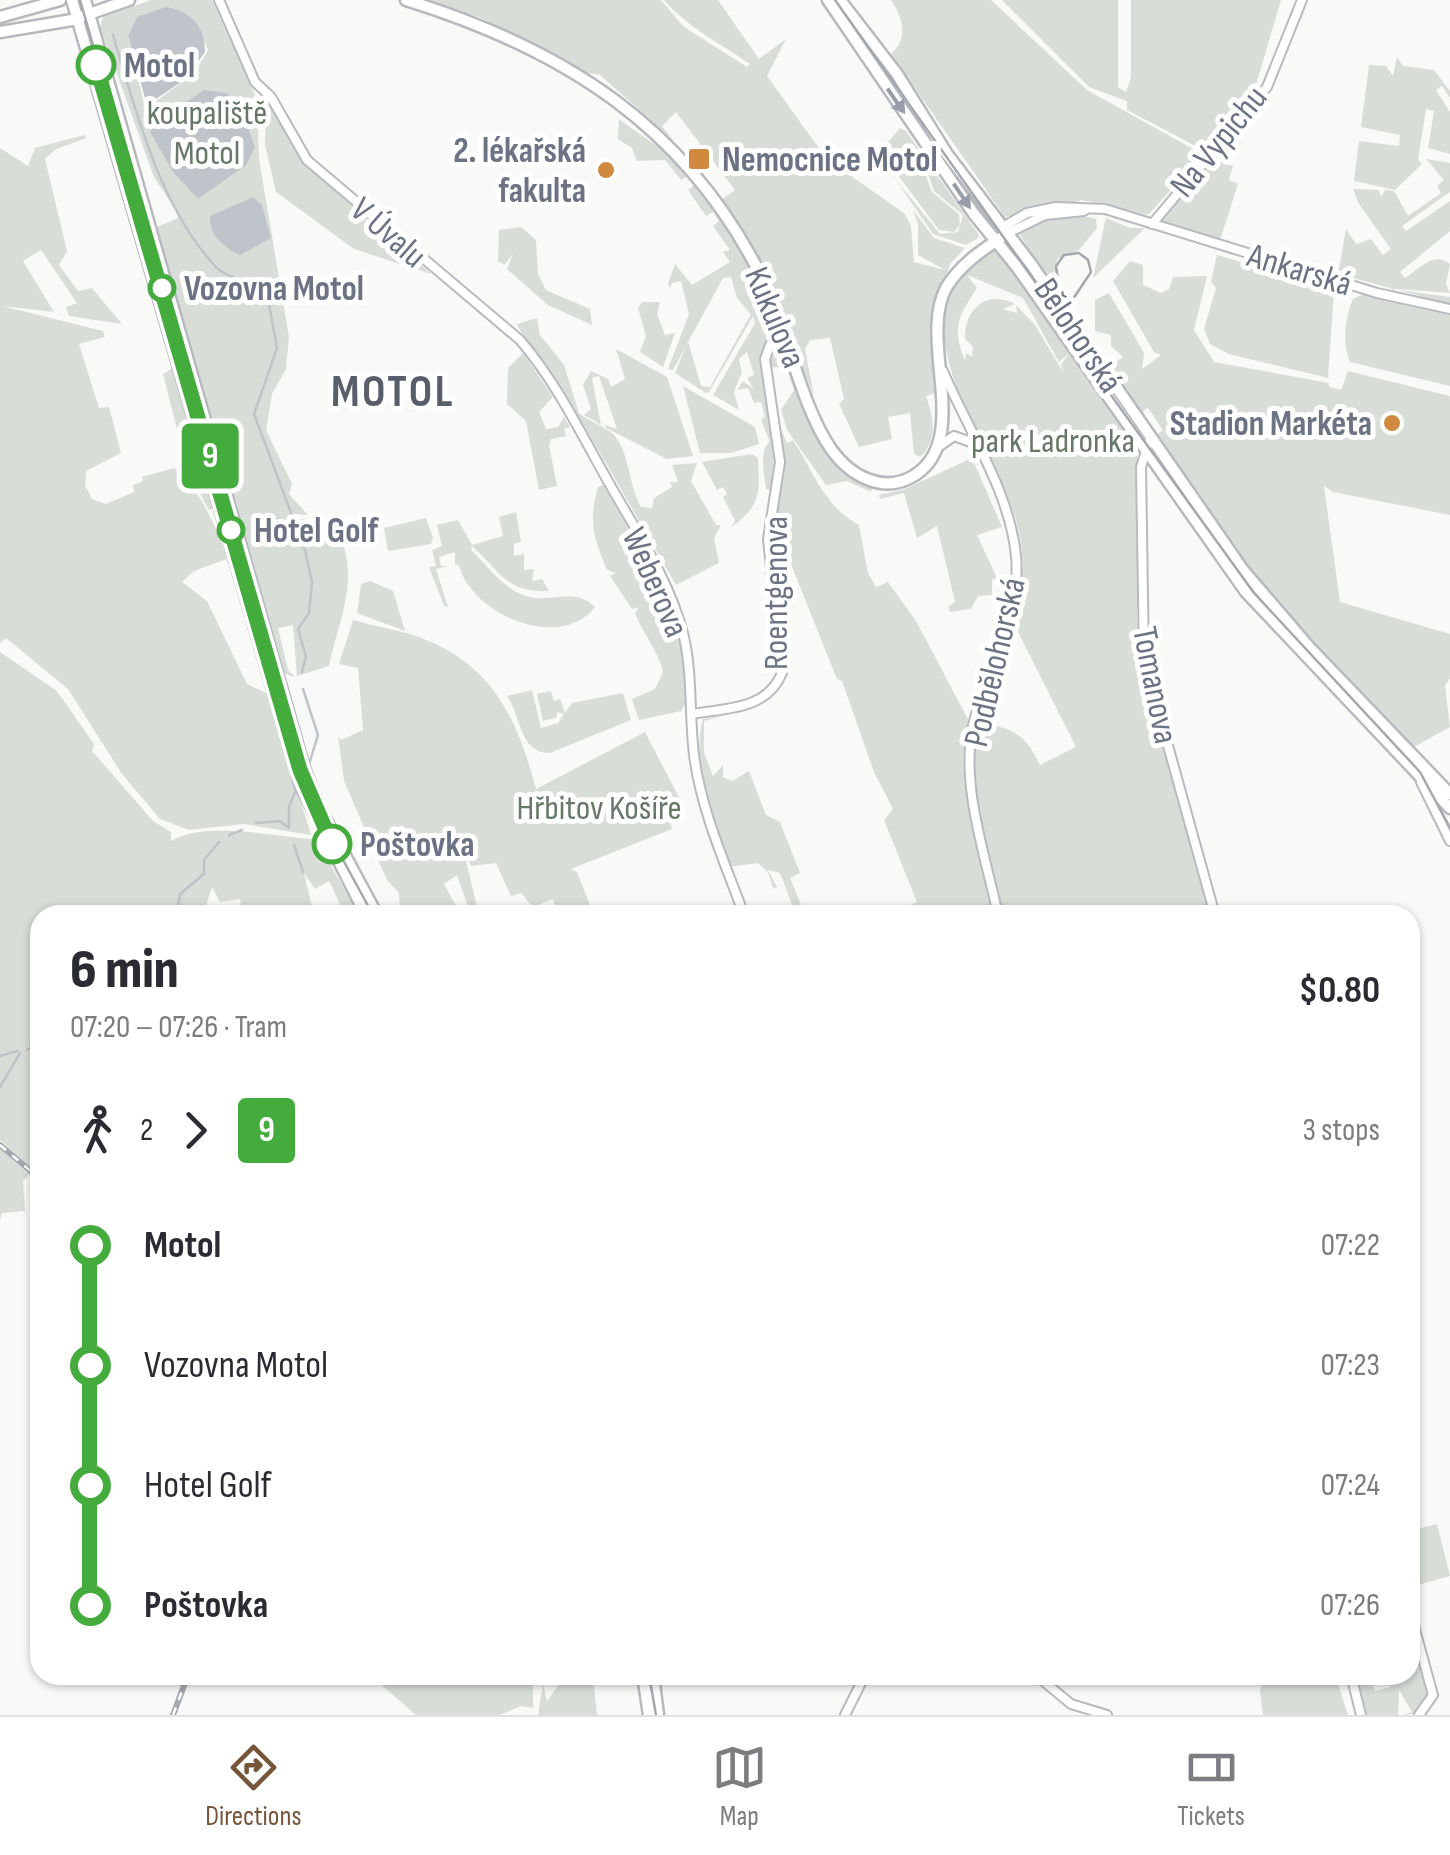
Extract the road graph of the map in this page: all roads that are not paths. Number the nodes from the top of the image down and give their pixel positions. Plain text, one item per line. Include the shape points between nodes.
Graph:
1 (60, 0) edge
2 (72, 0) edge
3 (86, 0) edge
4 (129, 0) edge
5 (219, 0) edge
6 (406, 0) edge
7 (828, 0) edge
8 (840, 0) edge
9 (1302, 0) edge
10 (40, 2) edge
11 (110, 7) junction
12 (0, 14) edge
13 (83, 16) junction
14 (47, 25) junction
15 (0, 32) edge
16 (88, 34) junction
17 (1152, 224) junction
18 (1005, 230) junction
19 (994, 238) junction
20 (1450, 310) edge
21 (785, 334) junction
22 (939, 362) junction
23 (542, 366) joint
24 (976, 444) junction
25 (1148, 445) junction
26 (934, 452) junction
27 (692, 714) junction
28 (1414, 770) junction
29 (1450, 794) edge
30 (1450, 808) edge
31 (1450, 841) edge
32 (361, 905) edge
33 (372, 905) edge
34 (740, 905) edge
35 (996, 905) edge
36 (1212, 905) edge
37 (1420, 1646) edge
38 (645, 1685) edge
39 (654, 1685) edge
40 (860, 1685) edge
41 (1048, 1685) edge
42 (1354, 1685) edge
43 (650, 1715) edge
44 (658, 1715) edge
45 (845, 1715) edge
46 (1107, 1715) edge
47 (1361, 1715) edge
48 (1419, 1715) edge

1 - 10 main road
2 - 13 main road
3 - 11 main road
3 - 13 main road
4 - 11 main road
5 - 23 street, V Úvalu via 256,82 310,162
6 - 21 main road, Kukulova via 520,41 640,118 723,212
7 -> 19 main road, Bělohorská
8 - 18 main road, Bělohorská
9 - 17 street, Na Vypichu via 1267,87
10 - 12 main road
11 - 13 main road
11 - 16 main road
13 - 14 main road
13 - 16 main road
14 - 15 main road
14 - 16 main road via 71,25
16 - 32 main road via 301,786
16 - 33 main road via 309,782
17 - 18 street, Ankarská via 1068,211
17 - 20 street, Ankarská
18 - 19 main road
18 - 25 main road, Bělohorská
19 - 22 main road via 945,290 936,323
19 - 25 main road, Bělohorská
21 - 26 main road, Kukulova via 823,436 850,470 875,483 898,482 922,470
21 - 27 street, Roentgenova via 765,359 780,462 768,562 782,673 757,702
22 - 24 street, Podbělohorská
22 - 26 main road via 942,403
23 - 27 street, Weberova via 670,594 686,648
24 - 26 street via 954,436
24 - 35 street, Podbělohorská via 1007,513 1017,570 1014,605 970,745
25 - 28 main road, Bělohorská via 1256,605
25 - 29 main road, Bělohorská via 1268,601
25 - 36 street, Tomanova via 1141,484 1144,659
27 - 34 street, Weberova via 701,793
28 - 30 main road, Bělohorská
28 - 31 street, Bělohorská
37 - 48 street via 1434,1696
38 - 43 main road
39 - 44 main road
40 - 45 street
41 - 46 street via 1071,1704
42 - 47 street

